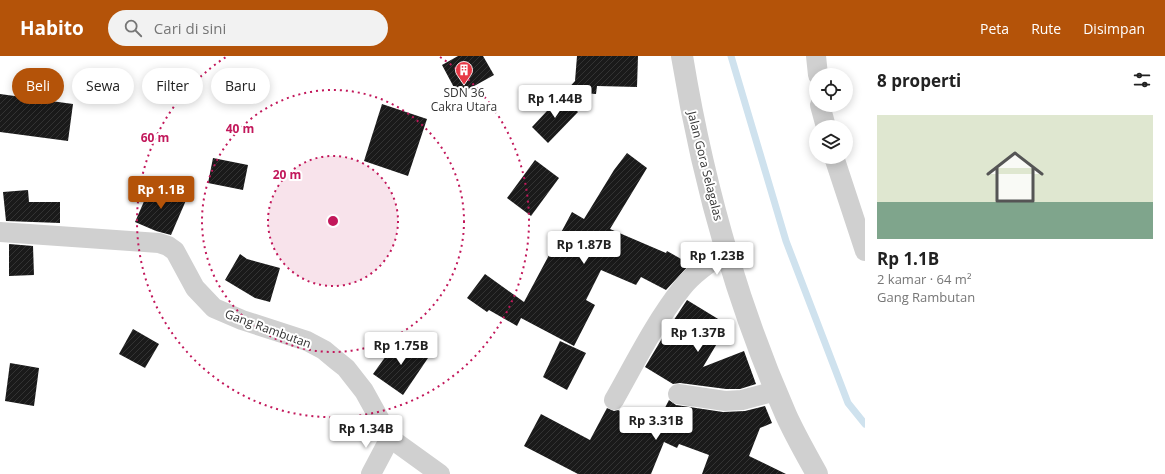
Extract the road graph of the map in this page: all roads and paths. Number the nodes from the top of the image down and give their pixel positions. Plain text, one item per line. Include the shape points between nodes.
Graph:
1 (682, 56) edge
2 (836, 164) edge
3 (0, 232) edge
4 (865, 250) edge
5 (726, 251) junction
6 (776, 391) junction
7 (678, 394) dead end
8 (614, 400) dead end
9 (390, 438) junction
10 (371, 474) edge
11 (440, 474) edge
12 (817, 474) edge

1 - 5 street, Jalan Gora Selagalas via 697,138
2 - 4 street
3 - 9 street, Gang Rambutan via 159,243 168,246 177,254 195,288 214,308 234,318 307,341 324,350 346,368 364,391
5 - 6 street, Jalan Gora Selagalas
5 - 8 street via 701,269 683,287 660,320
6 - 7 street via 742,400 725,401
6 - 12 street, Jalan Gora Selagalas via 786,416
9 - 10 street
9 - 11 street, Gang Rambutan

